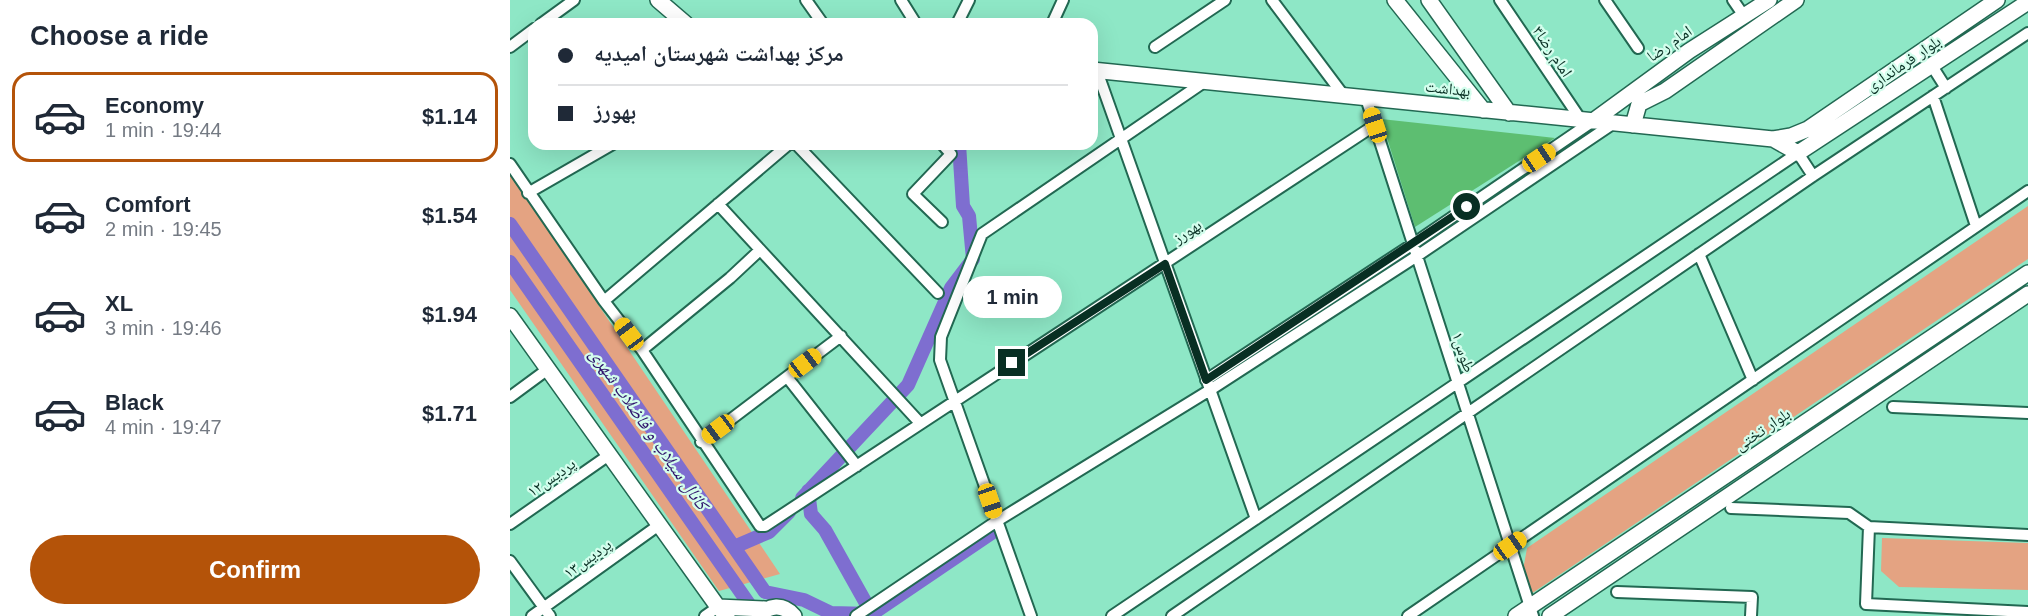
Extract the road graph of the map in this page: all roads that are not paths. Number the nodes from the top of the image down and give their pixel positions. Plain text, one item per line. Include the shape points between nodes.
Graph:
1 (574, 0) edge
2 (658, 0) edge
3 (806, 0) edge
4 (901, 0) edge
5 (969, 0) edge
6 (1063, 0) edge
7 (1225, 0) edge
8 (1272, 0) edge
9 (1395, 0) edge
10 (1429, 0) edge
11 (1500, 0) edge
12 (1605, 0) edge
13 (1733, 0) edge
14 (1769, 0) edge
15 (1796, 0) edge
16 (1998, 0) edge
17 (2028, 2) edge
18 (1744, 16) junction
19 (550, 18) edge
20 (679, 18) edge
21 (819, 18) edge
22 (912, 18) edge
23 (960, 18) edge
24 (1055, 18) edge
25 (2028, 33) edge
26 (528, 34) edge
27 (510, 47) edge
28 (1155, 47) dead end
29 (1638, 48) dead end
30 (1932, 66) junction
31 (1098, 70) edge
32 (1098, 81) edge
33 (1204, 81) junction
34 (1946, 87) junction
35 (1344, 96) junction
36 (1933, 96) junction
37 (1366, 98) junction
38 (1484, 110) junction
39 (1509, 113) junction
40 (1587, 120) junction
41 (1614, 123) junction
42 (1375, 125) junction
43 (1632, 125) junction
44 (1773, 139) junction
45 (1121, 141) junction
46 (603, 150) edge
47 (782, 150) edge
48 (802, 150) edge
49 (947, 150) edge
50 (1797, 153) junction
51 (510, 164) edge
52 (1813, 176) junction
53 (2028, 191) edge
54 (528, 193) junction
55 (718, 204) junction
56 (942, 222) dead end
57 (1976, 226) junction
58 (1413, 244) junction
59 (760, 250) junction
60 (1699, 254) junction
61 (1417, 256) junction
62 (1165, 264) junction
63 (2028, 273) edge
64 (938, 293) dead end
65 (2028, 294) edge
66 (603, 301) junction
67 (510, 316) edge
68 (842, 336) junction
69 (642, 350) junction
70 (548, 369) junction
71 (787, 377) junction
72 (1753, 380) junction
73 (1458, 383) junction
74 (1208, 385) junction
75 (510, 397) edge
76 (955, 400) junction
77 (1893, 407) dead end
78 (1468, 412) junction
79 (2028, 413) edge
80 (920, 423) junction
81 (701, 442) junction
82 (609, 455) junction
83 (857, 466) junction
84 (1731, 508) dead end
85 (1256, 519) junction
86 (997, 521) junction
87 (510, 524) edge
88 (659, 525) junction
89 (1869, 527) junction
90 (2028, 535) edge
91 (1510, 546) junction
92 (510, 561) edge
93 (1617, 592) dead end
94 (1532, 611) edge
95 (547, 612) edge
96 (2028, 612) edge
97 (717, 613) edge
98 (761, 613) edge
99 (532, 616) edge
100 (794, 616) edge
101 (856, 616) edge
102 (1031, 616) edge
103 (1112, 616) edge
104 (1172, 616) edge
105 (1408, 616) edge
106 (1516, 616) edge
107 (1550, 616) edge
108 (1751, 616) edge

1 - 19 street
2 - 20 street
3 - 21 street
4 - 22 street
5 - 23 street
6 - 24 street
7 - 28 street
8 - 35 street
9 - 38 street
10 - 39 street
11 - 40 street, امام رضا۳
12 - 29 street
13 - 18 street
14 - 18 street, امام رضا
15 - 43 street via 1665,91 1639,104
16 - 44 street, بلوار فرمانداری via 1808,129
17 - 30 street, بلوار فرمانداری
18 - 40 street, امام رضا
25 - 34 street
26 - 27 street
30 - 34 street
30 - 50 street, بلوار فرمانداری
31 - 33 street, بهداشت
32 - 45 street
33 - 35 street, بهداشت
33 - 45 street
34 - 36 street
35 - 37 street, بهداشت
36 - 52 street
36 - 57 street
37 - 38 street, بهداشت
37 - 42 street, طوس۱
38 - 39 street, بهداشت
39 - 40 street, بهداشت
40 - 41 street, بهداشت
40 - 58 street
41 - 43 street, بهداشت
41 - 61 street
42 - 58 street, طوس۱
42 - 62 street, بهورز
43 - 44 street, بهداشت
44 - 50 street, بهداشت
45 - 62 street
45 - 76 street via 982,234 941,337 940,360
46 - 54 street
47 - 55 street
48 - 64 street
49 - 56 street via 951,154 913,194
50 - 52 street
50 - 73 street
51 - 54 street
52 - 60 street
53 - 57 street
54 - 66 street
55 - 59 street
55 - 66 street
57 - 72 street
58 - 61 street, طوس۱
58 - 74 street
59 - 68 street
59 - 69 street
60 - 72 street
60 - 78 street
61 - 73 street, طوس۱
61 - 74 street
62 - 74 street
62 - 76 street, بهورز
63 - 94 street, بلوار تختی
65 - 107 street
66 - 69 street
67 - 70 street
68 - 71 street
68 - 80 street
69 - 81 street
70 - 75 street
70 - 82 street
71 - 81 street
71 - 83 street
72 - 91 street
73 - 78 street, طوس۱
73 - 85 street
74 - 85 street
74 - 86 street
76 - 80 street, بهورز
76 - 86 street
77 - 79 street
78 - 91 street, طوس۱
78 - 104 street
80 - 83 street, بهورز
81 - 83 street, بهورز via 760,526 776,521
82 - 87 street, پردیس۱۲
82 - 88 street
84 - 89 street via 1849,513
85 - 103 street
86 - 101 street
86 - 102 street
88 - 95 street, پردیس۱۳
88 - 97 street
89 - 90 street
89 - 96 street via 1866,604
91 - 94 street, طوس۱
91 - 105 street
92 - 95 street
93 - 108 street via 1752,597
94 - 106 street, بلوار تختی
95 - 99 street, پردیس۱۳
97 - 98 street
98 - 100 street via 783,607

